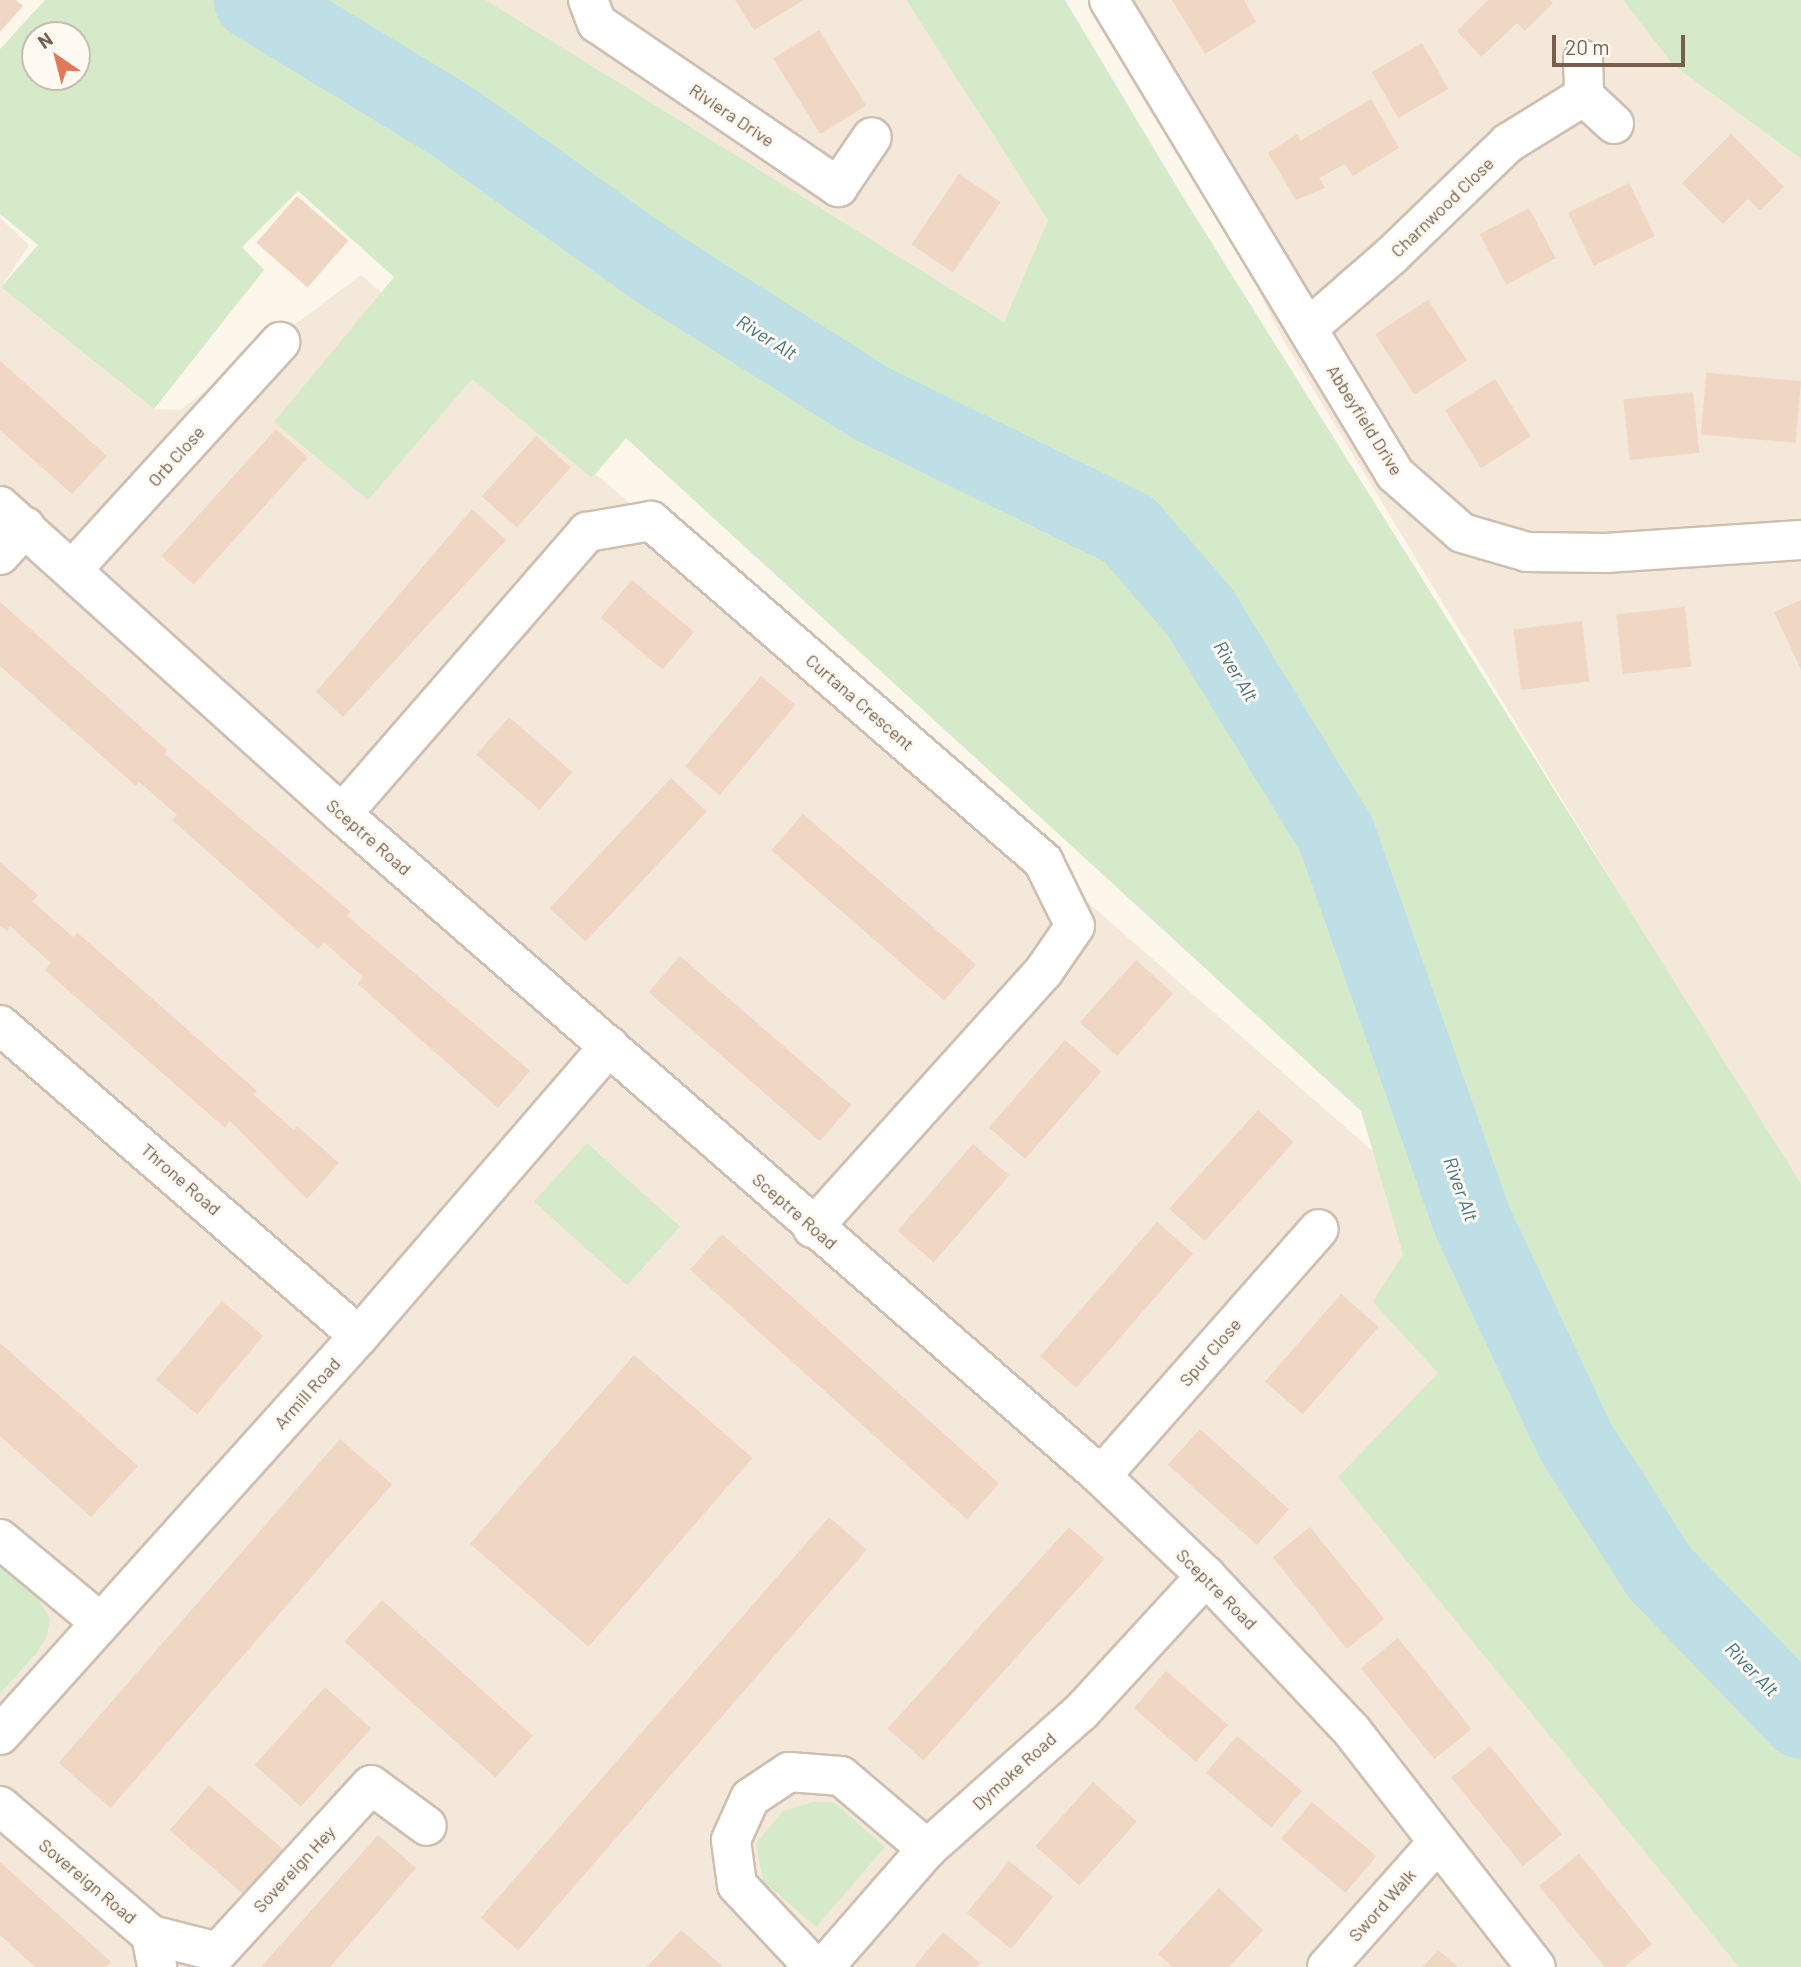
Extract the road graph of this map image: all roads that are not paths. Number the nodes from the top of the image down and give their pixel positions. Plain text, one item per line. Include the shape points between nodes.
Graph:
1 (588, 0) edge
2 (1109, 0) edge
3 (1614, 124) dead end
4 (872, 137) dead end
5 (1308, 328) junction
6 (280, 342) dead end
7 (13, 517) edge
8 (1801, 540) edge
9 (0, 555) edge
10 (72, 570) junction
11 (342, 814) junction
12 (0, 1025) edge
13 (609, 1046) junction
14 (813, 1228) junction
15 (1319, 1229) dead end
16 (359, 1336) junction
17 (1101, 1476) junction
18 (0, 1539) edge
19 (1206, 1576) junction
20 (100, 1622) junction
21 (0, 1735) edge
22 (0, 1806) edge
23 (427, 1826) dead end
24 (1438, 1842) junction
25 (927, 1849) junction
26 (154, 1951) edge
27 (814, 1967) edge
28 (824, 1967) edge
29 (1327, 1967) edge
30 (1536, 1967) edge

1 - 4 street, Riviera Drive via 597,23 838,187
2 - 5 street, Abbeyfield Drive
3 - 5 street, Charnwood Close via 1583,78
5 - 8 street, Abbeyfield Drive via 1395,474 1462,533 1527,552
6 - 10 street, Orb Close
7 - 9 street
7 - 10 street, Sceptre Road
10 - 11 street, Sceptre Road
11 - 13 street, Sceptre Road
11 - 14 street, Curtana Crescent via 587,533 651,521 1043,861 1075,926 1044,971
12 - 16 street, Throne Road
13 - 14 street, Sceptre Road
13 - 16 street, Armill Road
14 - 17 street, Sceptre Road
15 - 17 street, Spur Close
16 - 20 street, Armill Road
17 - 19 street, Sceptre Road
18 - 20 street
19 - 24 street, Sceptre Road via 1353,1731
19 - 25 street, Dymoke Road via 1081,1712
20 - 21 street, Armill Road
22 - 26 street, Sovereign Road
23 - 26 street, Sovereign Hey via 371,1786 218,1952
24 - 29 street, Sword Walk
24 - 30 street, Sceptre Road
25 - 27 street via 841,1776 789,1772 750,1798 732,1840 737,1885
25 - 28 street, Dymoke Road

